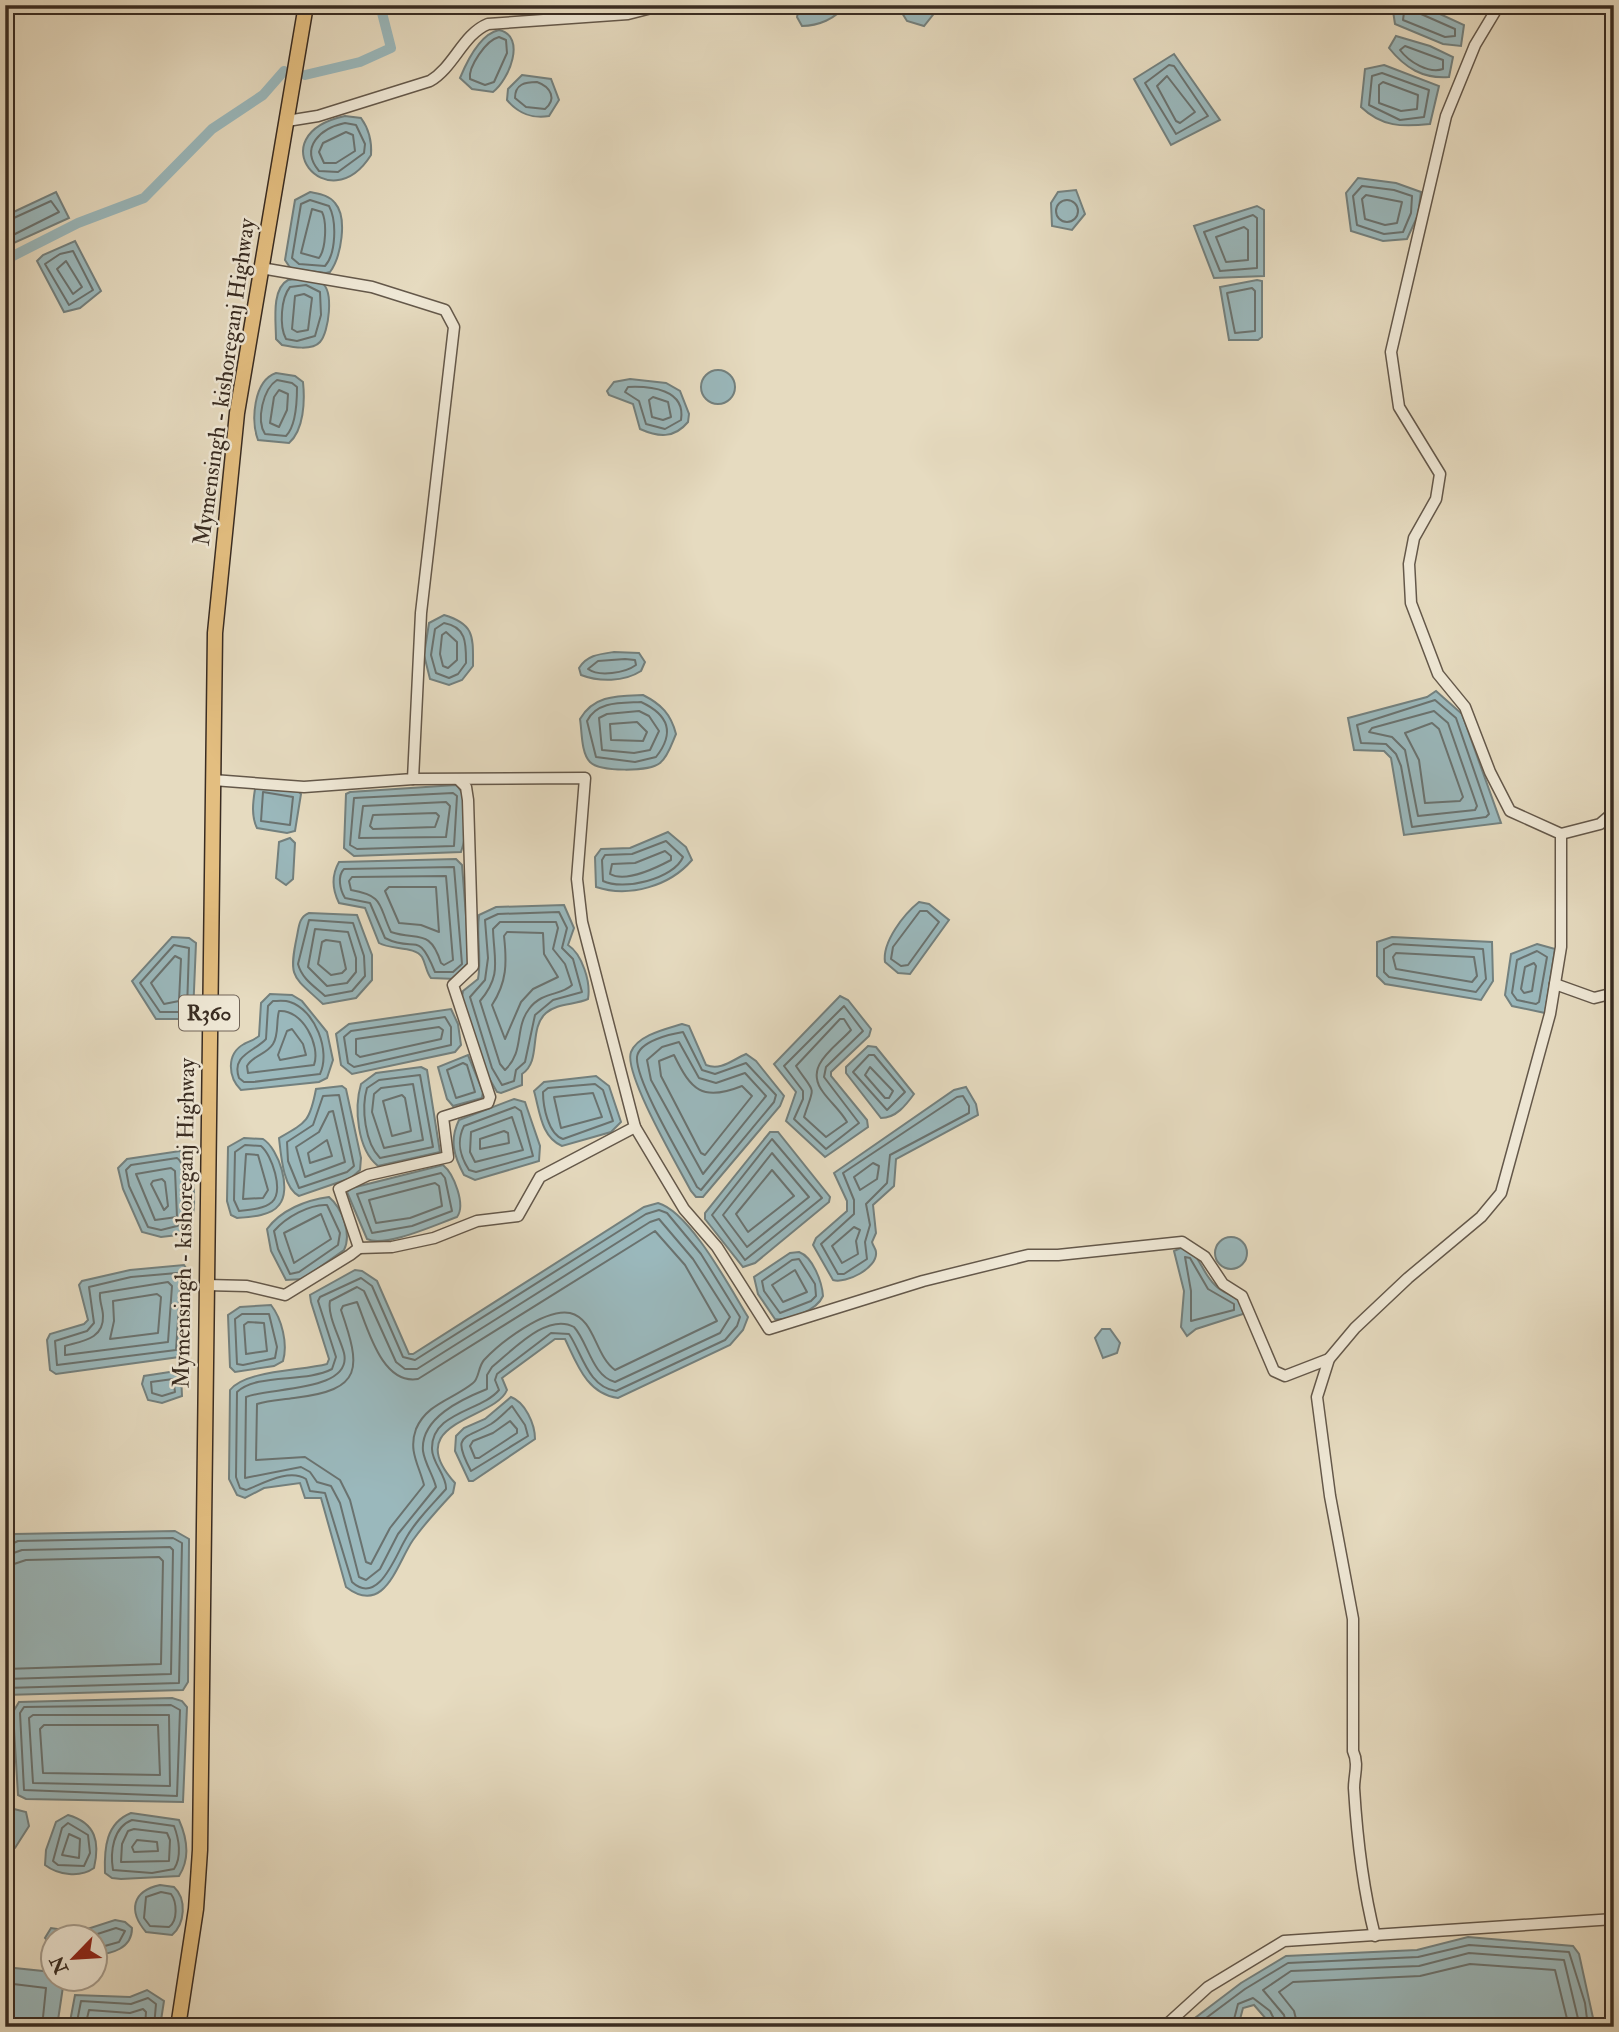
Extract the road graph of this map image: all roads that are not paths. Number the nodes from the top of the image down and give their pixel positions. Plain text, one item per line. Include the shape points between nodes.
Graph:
1 (306, 5) edge
2 (663, 5) edge
3 (1499, 5) edge
4 (287, 121) junction
5 (261, 268) junction
6 (413, 779) junction
7 (213, 780) junction
8 (459, 780) junction
9 (1614, 812) edge
10 (1560, 834) junction
11 (1555, 984) junction
12 (1614, 993) edge
13 (635, 1126) junction
14 (359, 1248) junction
15 (206, 1284) junction
16 (1329, 1359) junction
17 (1614, 1919) edge
18 (1375, 1936) junction
19 (178, 2027) edge
20 (1164, 2027) edge

1 - 4 main road, Mymensingh - kishoreganj Highway / R360
2 - 4 street via 628,14 488,24 430,81 318,116
3 - 10 street via 1475,45 1446,116 1391,352 1399,407 1440,474 1436,499 1413,538 1411,603 1438,674 1465,706 1510,811
4 - 5 main road, Mymensingh - kishoreganj Highway / R360
5 - 6 street via 384,291 445,310 454,327 421,613
5 - 7 main road, Mymensingh - kishoreganj Highway / R360 via 226,504 215,633
6 - 7 street via 304,787
6 - 8 street
7 - 15 main road, Mymensingh - kishoreganj Highway / R360
8 - 13 street via 585,778 577,878 582,922
8 - 14 street via 466,787 468,800 473,966 453,985 490,1097 488,1103 443,1117 448,1157 368,1175 339,1189
9 - 10 street via 1600,824
10 - 11 street via 1561,947
11 - 12 street via 1594,998
11 - 16 street via 1501,1193 1481,1217 1399,1286
13 - 14 street via 540,1177 518,1216 477,1221 434,1238 392,1247
13 - 16 street via 684,1209 717,1247 769,1329 923,1280 1028,1255 1182,1242 1205,1257 1223,1284 1242,1296 1275,1371 1285,1376
14 - 15 street via 285,1296 247,1286
15 - 19 main road, Mymensingh - kishoreganj Highway / R360 via 200,1850
16 - 18 street via 1317,1397 1353,1619 1354,1787
17 - 18 street
18 - 20 street via 1283,1941 1208,1987

